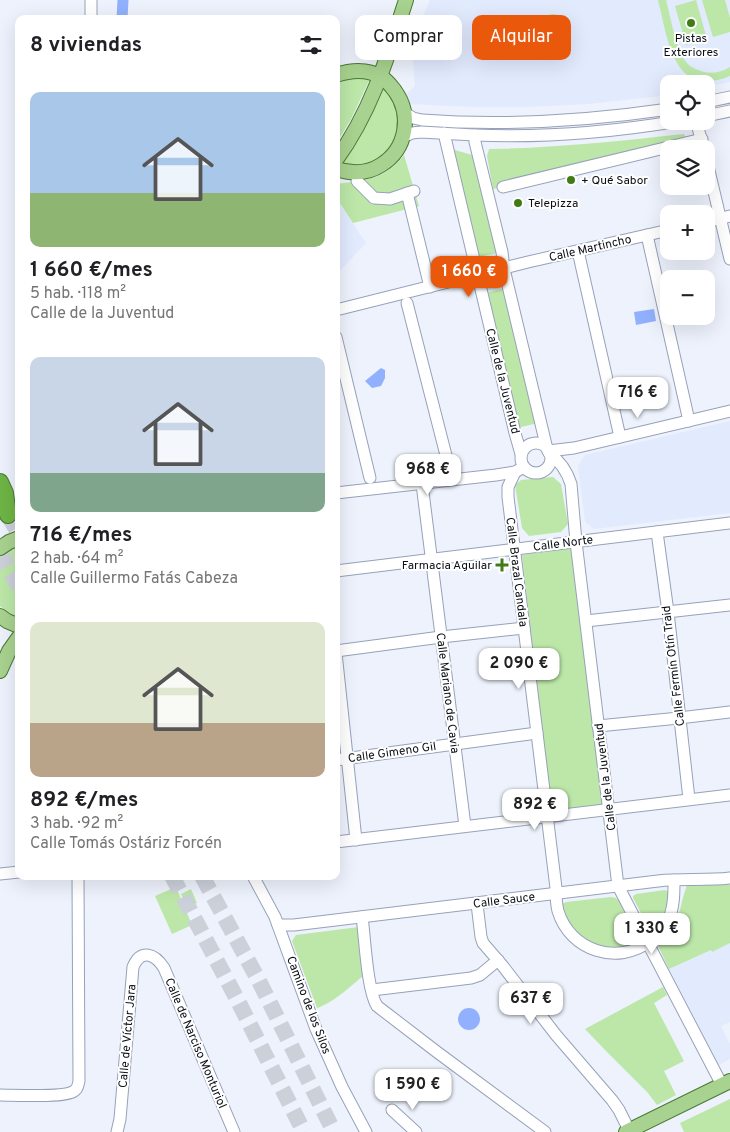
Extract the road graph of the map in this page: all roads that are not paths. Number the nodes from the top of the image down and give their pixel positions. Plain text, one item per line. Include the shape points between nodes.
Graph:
1 (91, 0) edge
2 (406, 0) edge
3 (92, 15) edge
4 (340, 73) edge
5 (380, 76) junction
6 (730, 97) edge
7 (715, 100) edge
8 (660, 110) edge
9 (730, 111) edge
10 (404, 113) junction
11 (715, 114) edge
12 (526, 122) junction
13 (660, 124) edge
14 (444, 133) junction
15 (475, 135) junction
16 (512, 135) junction
17 (403, 137) junction
18 (660, 153) edge
19 (340, 154) edge
20 (340, 170) edge
21 (357, 181) dead end
22 (715, 186) edge
23 (503, 187) dead end
24 (725, 217) edge
25 (660, 232) edge
26 (646, 235) junction
27 (578, 251) junction
28 (730, 259) edge
29 (504, 268) junction
30 (478, 275) junction
31 (430, 287) junction
32 (407, 304) dead end
33 (340, 309) edge
34 (340, 354) edge
35 (730, 411) edge
36 (689, 420) junction
37 (620, 437) junction
38 (548, 451) junction
39 (522, 454) junction
40 (450, 467) dead end
41 (520, 469) junction
42 (496, 475) junction
43 (370, 478) dead end
44 (0, 482) edge
45 (422, 484) junction
46 (508, 487) junction
47 (340, 493) edge
48 (4, 509) tunnel mouth
49 (730, 523) edge
50 (657, 532) junction
51 (15, 540) edge
52 (576, 542) junction
53 (0, 548) edge
54 (515, 550) junction
55 (431, 560) junction
56 (340, 571) edge
57 (730, 605) edge
58 (668, 612) junction
59 (0, 616) edge
60 (586, 621) junction
61 (15, 625) edge
62 (524, 628) junction
63 (441, 637) junction
64 (15, 643) edge
65 (340, 651) edge
66 (0, 671) edge
67 (730, 712) edge
68 (679, 718) junction
69 (340, 723) edge
70 (598, 726) junction
71 (537, 734) junction
72 (454, 744) junction
73 (342, 759) edge
74 (730, 795) edge
75 (689, 799) junction
76 (608, 809) junction
77 (547, 816) junction
78 (465, 826) junction
79 (356, 840) junction
80 (340, 842) edge
81 (15, 872) edge
82 (0, 874) edge
83 (730, 878) edge
84 (78, 880) edge
85 (255, 880) edge
86 (674, 880) junction
87 (618, 886) junction
88 (556, 894) junction
89 (477, 904) junction
90 (362, 917) junction
91 (278, 924) junction
92 (648, 942) junction
93 (155, 957) joint
94 (498, 960) junction
95 (372, 990) junction
96 (726, 1083) edge
97 (0, 1095) edge
98 (392, 1110) dead end
99 (628, 1131) edge
100 (117, 1132) edge
101 (234, 1132) edge
102 (366, 1132) edge
103 (416, 1132) edge
104 (545, 1132) edge

1 - 3 street
2 - 5 main road
4 - 5 main road via 360,71
5 - 10 main road via 397,94
5 - 19 main road via 359,123
6 - 7 street
8 - 12 street
9 - 11 street
10 - 12 street via 422,120
10 - 17 main road
12 - 16 street
13 - 16 street via 589,132
14 - 15 street
14 - 17 street via 416,132
14 - 30 street, Calle de la Juventud
15 - 16 street
15 - 29 street, Calle de la Juventud
17 - 20 main road via 395,153 379,166 366,172
18 - 23 street
21 - 31 street via 374,198 390,199 411,192
22 - 24 street
24 - 28 street
25 - 26 street, Calle Martincho
26 - 27 street, Calle Martincho
26 - 36 street
27 - 29 street, Calle Martincho
27 - 37 street
29 - 30 street, Calle Martincho
29 - 38 street, Calle de la Juventud
30 - 31 street, Calle Martincho
30 - 39 street, Calle de la Juventud
31 - 33 street, Calle Martincho
32 - 40 street
34 - 43 street
35 - 36 street
36 - 37 street
37 - 38 street
38 - 39 street via 541,444 533,443
38 - 41 street via 549,464 541,472
38 - 52 street, Calle de la Juventud via 563,467 571,484
39 - 41 street
41 - 42 street
41 - 46 street, Calle Brazal Candala
42 - 45 street
42 - 46 street
44 - 48 highway via 5,493
45 - 47 street
45 - 55 street, Calle Mariano de Cavia
46 - 54 street, Calle Brazal Candala
49 - 50 street, Calle Norte
50 - 52 street, Calle Norte
50 - 58 street, Calle Fermín Otín Traid
51 - 53 main road
52 - 54 street, Calle Norte
52 - 60 street, Calle de la Juventud
54 - 55 street, Calle Norte
54 - 62 street, Calle Brazal Candala
55 - 56 street, Calle Norte
55 - 63 street, Calle Mariano de Cavia
57 - 58 street
58 - 60 street
58 - 68 street, Calle Fermín Otín Traid
59 - 61 main road
60 - 70 street, Calle de la Juventud
62 - 63 street
62 - 71 street, Calle Brazal Candala
63 - 65 street
63 - 72 street, Calle Mariano de Cavia
64 - 66 main road
67 - 68 street
68 - 70 street
68 - 75 street, Calle Fermín Otín Traid
69 - 73 street
70 - 76 street, Calle de la Juventud
71 - 72 street, Calle Gimeno Gil
71 - 77 street, Calle Brazal Candala
72 - 73 street, Calle Gimeno Gil
72 - 78 street, Calle Mariano de Cavia
73 - 79 street
74 - 75 street
75 - 76 street
76 - 77 street
76 - 87 street, Calle de la Juventud
77 - 78 street
77 - 88 street, Calle Brazal Candala
78 - 79 street
79 - 80 street
81 - 82 street
83 - 86 street, Calle Sauce
84 - 97 street via 78,1085 74,1092 63,1095
85 - 91 street, Camino de los Silos
86 - 87 street, Calle Sauce
86 - 92 street via 674,900 669,918 662,931
87 - 88 street, Calle Sauce
87 - 92 street, Calle de la Juventud
88 - 89 street, Calle Sauce
88 - 92 street, Calle Brazal Candala via 562,920 586,946 620,953 635,950
89 - 90 street, Calle Sauce
89 - 94 street via 481,940
90 - 91 street, Calle Sauce
90 - 95 street
91 - 102 street, Camino de los Silos via 316,1029
92 - 96 street, Calle de la Juventud
93 - 100 street, Calle de Víctor Jara via 139,958 133,967
93 - 101 street, Calle de Narciso Monturiol via 164,968
94 - 95 street via 471,978
94 - 99 street via 620,1110
95 - 104 street via 379,1007
96 - 99 main road
98 - 103 street

